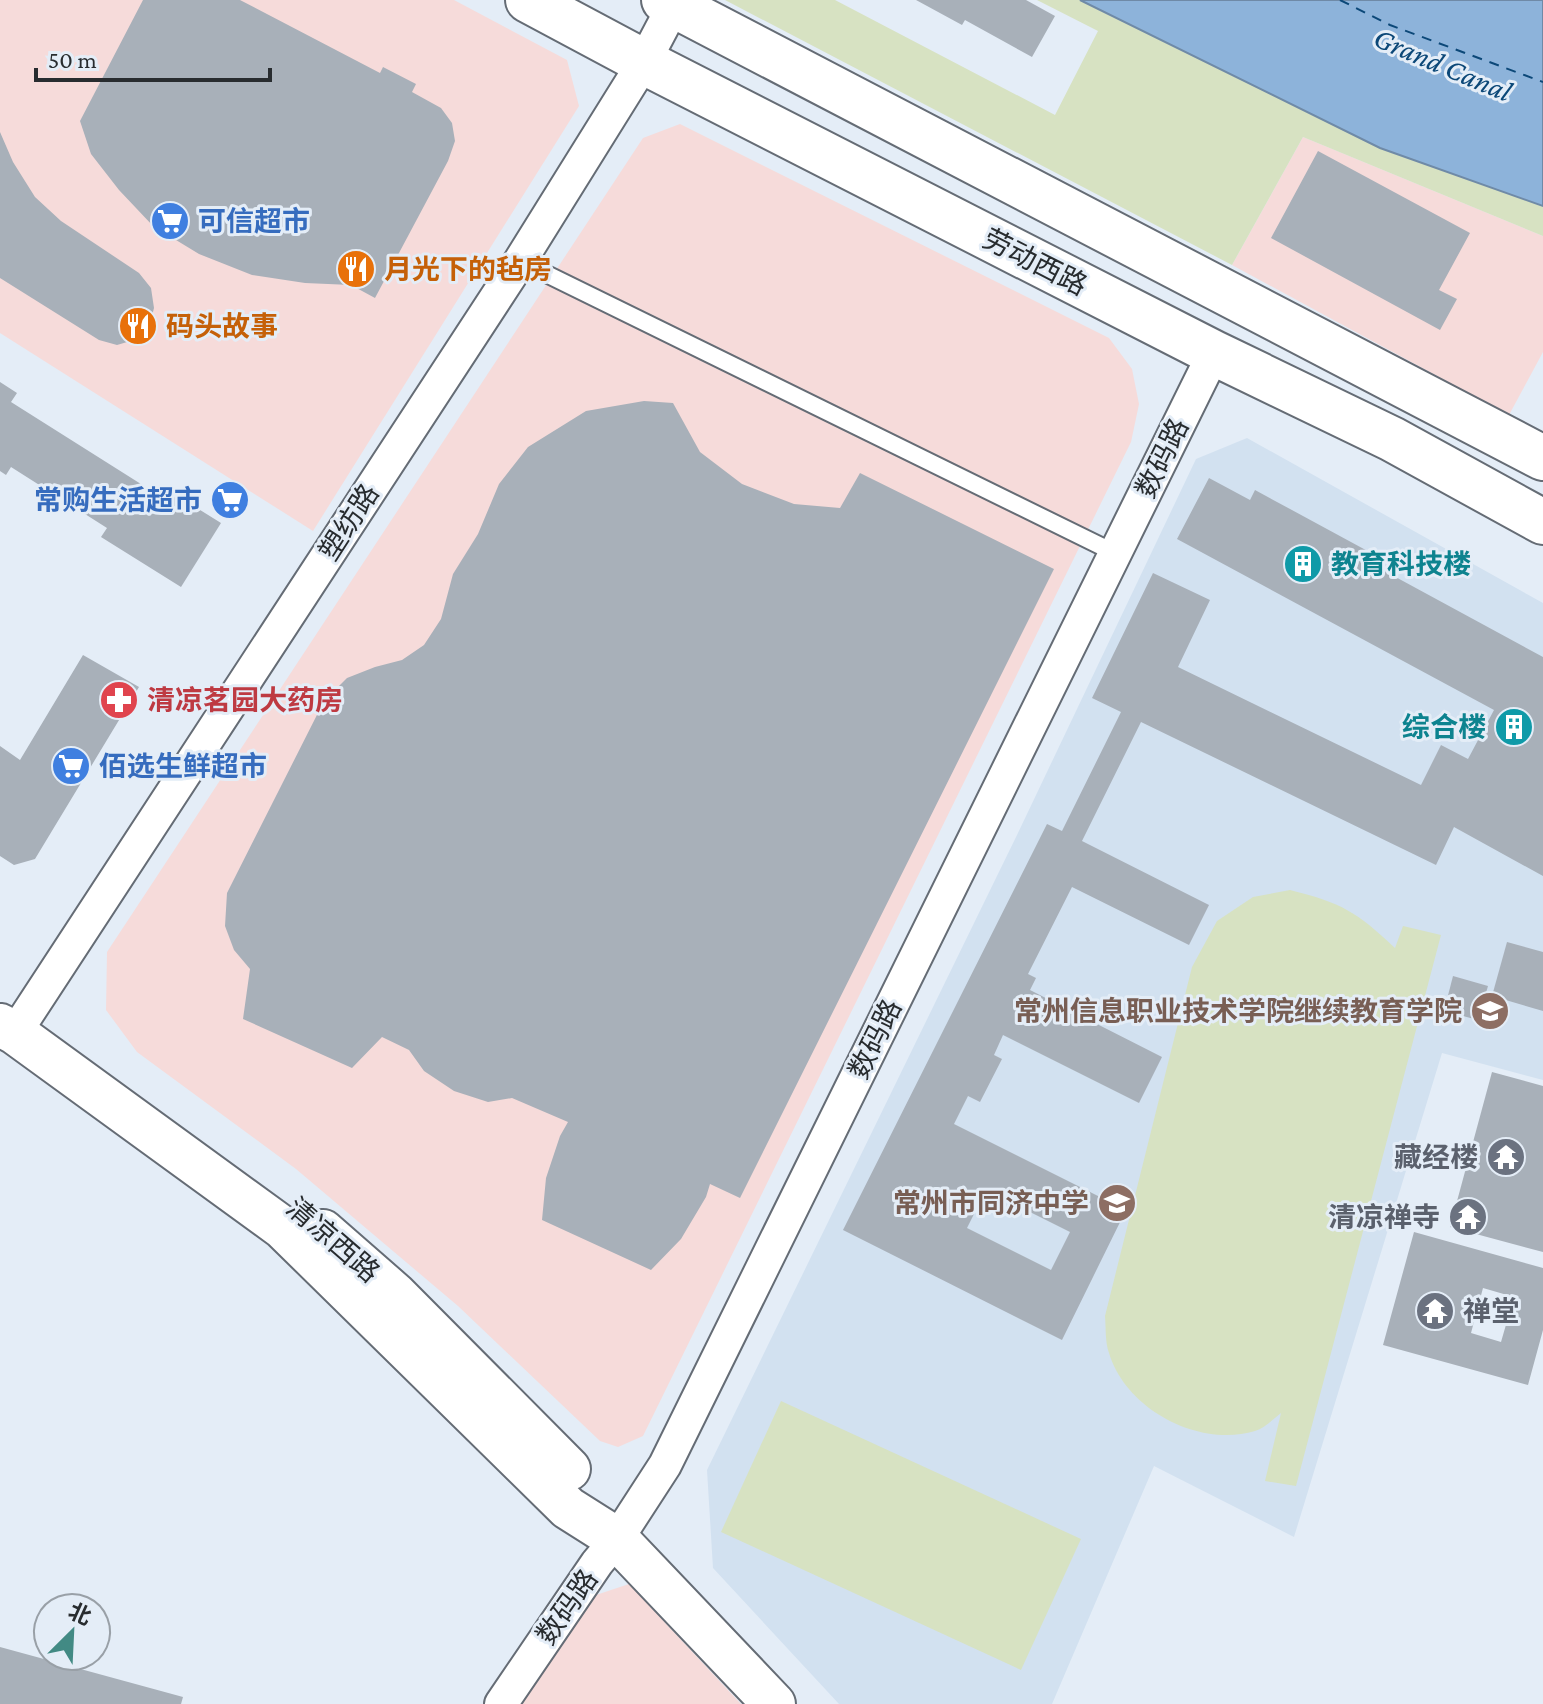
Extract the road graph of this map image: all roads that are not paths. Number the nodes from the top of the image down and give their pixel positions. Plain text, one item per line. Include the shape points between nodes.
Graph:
1 (528, 0) edge
2 (669, 2) edge
3 (644, 62) junction
4 (520, 261) junction
5 (1214, 353) junction
6 (1543, 458) edge
7 (1543, 522) edge
8 (1115, 553) junction
9 (9, 1021) edge
10 (617, 1539) junction
11 (501, 1704) edge
12 (774, 1704) edge

1 - 3 main road, 劳动西路
2 - 3 street, 塑纺路
2 - 6 main road
3 - 4 street, 塑纺路
3 - 5 main road, 劳动西路
4 - 8 lane
4 - 9 street, 塑纺路
5 - 7 main road, 劳动西路 via 1392,439
5 - 8 street, 数码路
8 - 10 street, 数码路 via 665,1465
9 - 10 street, 清凉西路 via 292,1203 395,1294 586,1486
10 - 11 street, 数码路
10 - 12 street, 清凉西路

